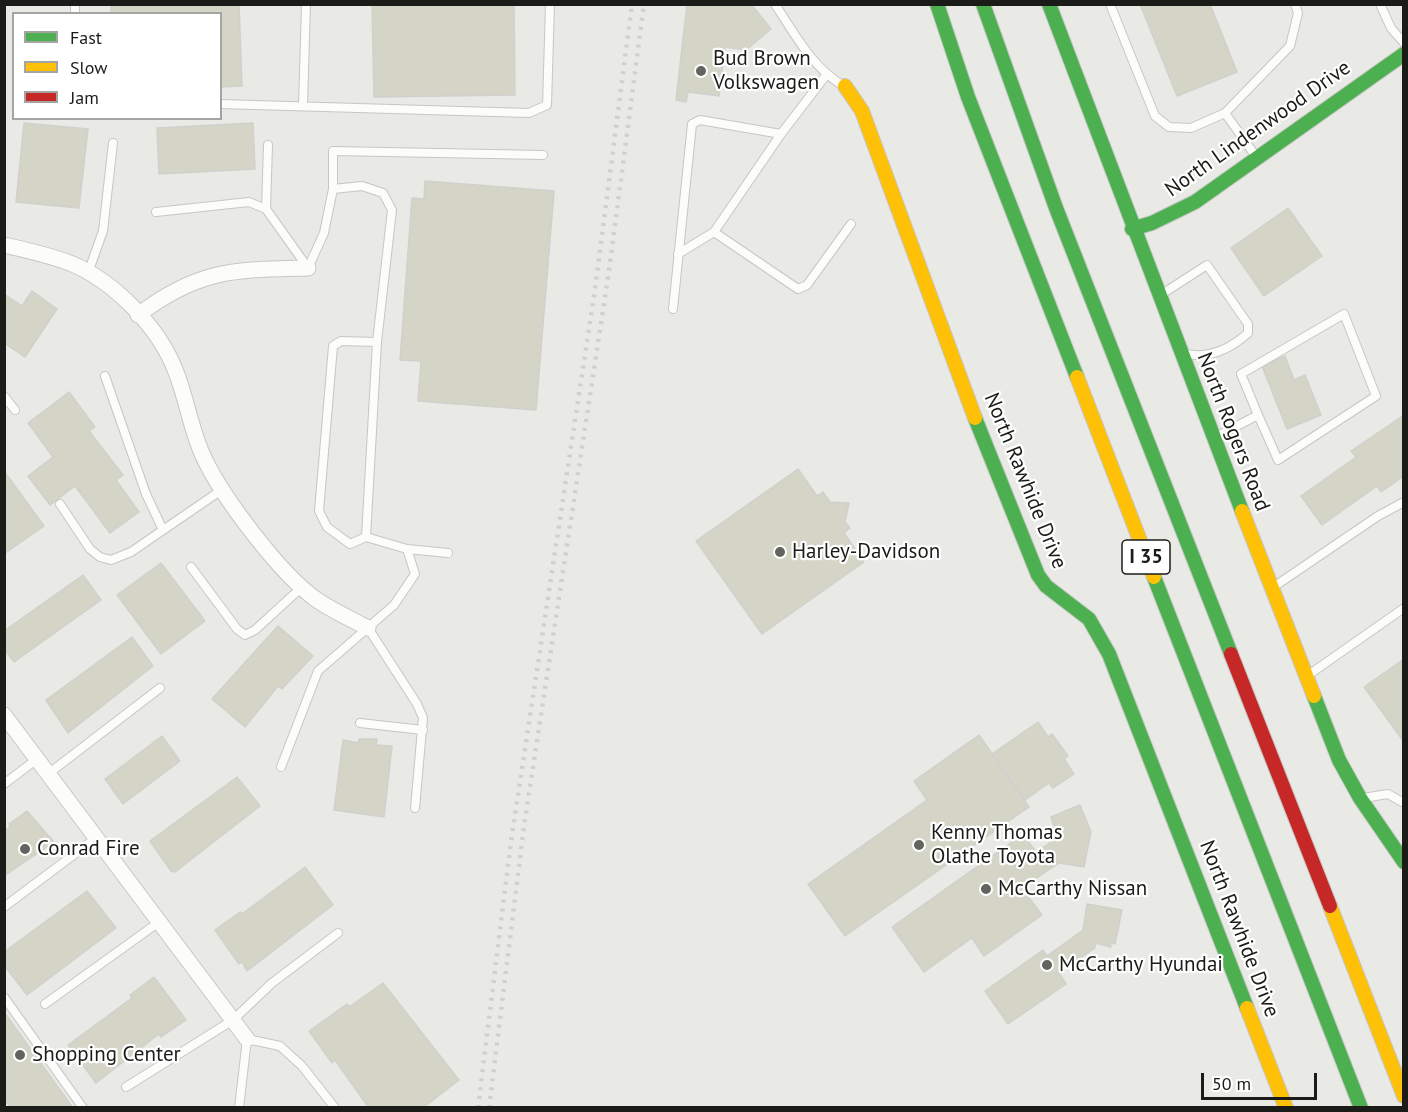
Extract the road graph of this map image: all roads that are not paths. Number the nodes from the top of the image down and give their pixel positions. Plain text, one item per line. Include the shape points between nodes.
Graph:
1 (306, 4) edge
2 (550, 4) edge
3 (775, 4) edge
4 (937, 4) edge
5 (982, 4) edge
6 (1049, 4) edge
7 (1110, 4) edge
8 (1296, 4) edge
9 (1380, 4) edge
10 (1404, 43) edge
11 (1404, 54) edge
12 (827, 74) junction
13 (845, 86) joint
14 (222, 104) edge
15 (303, 106) junction
16 (1225, 113) junction
17 (781, 134) junction
18 (113, 143) dead end
19 (268, 145) dead end
20 (543, 155) dead end
21 (1257, 158) junction
22 (333, 189) junction
23 (266, 209) junction
24 (156, 212) dead end
25 (851, 224) dead end
26 (1132, 229) junction
27 (714, 232) junction
28 (4, 244) edge
29 (678, 254) junction
30 (308, 268) junction
31 (88, 273) junction
32 (1158, 296) junction
33 (673, 309) dead end
34 (138, 315) junction
35 (377, 342) junction
36 (1179, 352) junction
37 (105, 376) dead end
38 (4, 396) edge
39 (15, 410) dead end
40 (1258, 415) junction
41 (1212, 438) junction
42 (223, 489) junction
43 (1404, 502) edge
44 (60, 504) dead end
45 (163, 530) junction
46 (366, 537) junction
47 (407, 549) junction
48 (448, 553) dead end
49 (191, 567) dead end
50 (302, 587) junction
51 (1271, 589) junction
52 (1404, 608) edge
53 (368, 628) junction
54 (1306, 676) junction
55 (160, 688) dead end
56 (4, 715) edge
57 (360, 723) dead end
58 (423, 730) junction
59 (37, 759) junction
60 (281, 767) dead end
61 (48, 774) junction
62 (4, 784) edge
63 (1360, 798) junction
64 (1404, 803) edge
65 (415, 808) dead end
66 (96, 838) junction
67 (1404, 862) edge
68 (4, 907) edge
69 (159, 922) junction
70 (338, 933) dead end
71 (4, 997) edge
72 (45, 1004) dead end
73 (233, 1020) junction
74 (247, 1039) junction
75 (126, 1087) dead end
76 (1404, 1096) edge
77 (83, 1107) edge
78 (239, 1107) edge
79 (335, 1107) edge
80 (1286, 1107) edge
81 (1361, 1107) edge

1 - 15 lane
2 - 15 lane via 547,105 529,112
3 - 12 lane
4 - 81 main road, I 35 via 1004,191
5 - 76 main road, I 35 via 1056,208
6 - 26 main road, North Rogers Road
7 - 16 lane via 1155,116 1169,127 1191,128
8 - 16 lane via 1298,13 1290,46
9 - 10 lane via 1391,28
11 - 21 main road, North Lindenwood Drive
12 - 13 lane
12 - 17 lane
13 - 80 main road, North Rawhide Drive via 862,111 978,426 1038,576 1089,619 1109,654
14 - 15 lane
16 - 21 lane
17 - 27 lane
17 - 29 lane via 700,120 692,124
18 - 31 lane via 103,231
19 - 23 lane
20 - 22 lane via 333,151
21 - 26 main road, North Lindenwood Drive via 1179,212
22 - 30 lane via 324,233
22 - 35 lane via 372,189 383,193 392,210
23 - 24 lane via 249,202
23 - 30 lane
25 - 27 lane via 807,285 798,289
26 - 32 main road, North Rogers Road
27 - 29 lane
28 - 31 street
29 - 33 lane
30 - 34 street via 242,270 198,279 177,288
31 - 34 street
32 - 36 main road, North Rogers Road
32 - 36 lane via 1207,265 1248,324 1248,333 1214,354 1194,356
34 - 42 street via 175,369 204,458
35 - 46 lane
35 - 46 lane via 340,341 333,346 319,511 327,527 350,544
36 - 41 main road, North Rogers Road
37 - 45 lane via 146,494
38 - 39 lane
40 - 40 lane via 1240,374 1344,314 1376,396 1278,460
40 - 41 lane
41 - 51 main road, North Rogers Road
42 - 45 lane
42 - 50 street via 279,565
43 - 51 lane
44 - 45 lane via 90,549 111,560 131,552
46 - 47 lane
47 - 48 lane
47 - 53 lane via 415,574 394,605
49 - 50 lane via 244,635 255,630
50 - 53 street
51 - 54 main road, North Rogers Road
52 - 54 lane
53 - 58 lane via 417,704
53 - 60 lane via 318,671
54 - 63 main road, North Rogers Road via 1339,760
55 - 61 lane
56 - 59 street
57 - 58 lane
58 - 65 lane
59 - 61 street
59 - 62 lane
61 - 66 street
63 - 64 lane via 1388,794
63 - 67 main road, North Rogers Road
66 - 68 lane
66 - 69 street
69 - 72 lane
69 - 73 street
70 - 73 lane via 272,983
71 - 77 lane
73 - 74 street
73 - 75 lane
74 - 78 lane
74 - 79 lane via 280,1046

